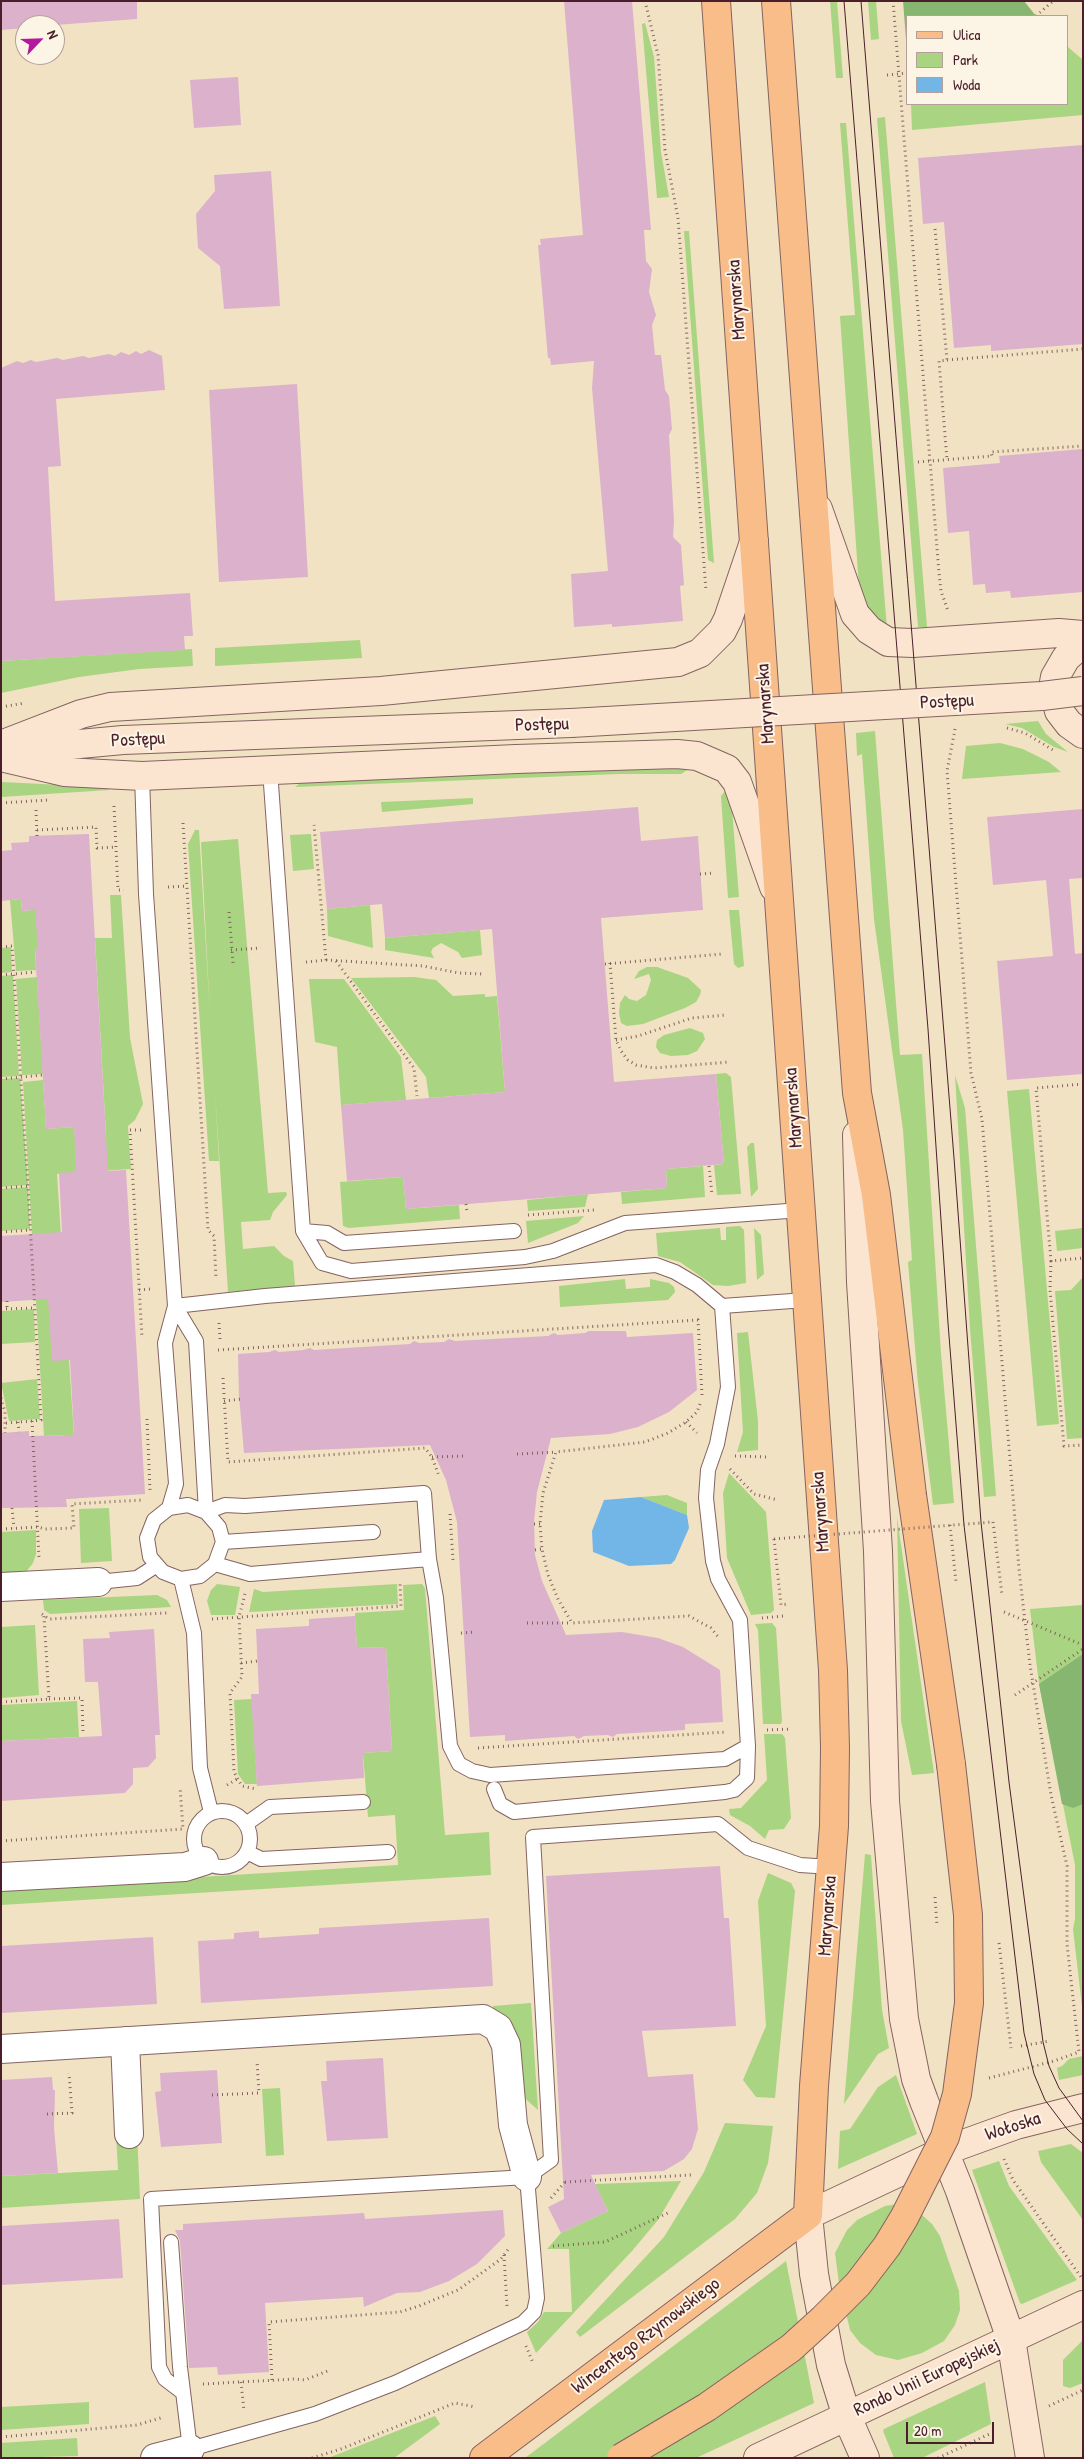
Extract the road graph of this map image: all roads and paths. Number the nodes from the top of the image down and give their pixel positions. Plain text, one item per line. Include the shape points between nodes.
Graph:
1 (645, 1) edge
2 (716, 1) edge
3 (776, 1) edge
4 (893, 1) edge
5 (1052, 1) edge
6 (1037, 15) edge
7 (906, 73) edge
8 (898, 74) junction
9 (887, 75) dead end
10 (935, 229) dead end
11 (1083, 349) edge
12 (947, 360) junction
13 (1083, 446) edge
14 (946, 460) junction
15 (930, 461) junction
16 (918, 462) dead end
17 (812, 493) junction
18 (754, 542) junction
19 (707, 598) dead end
20 (949, 614) dead end
21 (1083, 635) edge
22 (1083, 643) edge
23 (1083, 691) edge
24 (956, 723) dead end
25 (1003, 728) dead end
26 (954, 731) junction
27 (963, 731) dead end
28 (1083, 734) edge
29 (1, 745) edge
30 (1, 751) edge
31 (1060, 753) dead end
32 (1, 757) edge
33 (270, 770) junction
34 (142, 776) junction
35 (36, 810) dead end
36 (183, 823) dead end
37 (314, 824) dead end
38 (37, 830) junction
39 (37, 836) dead end
40 (116, 847) dead end
41 (715, 873) dead end
42 (700, 874) dead end
43 (780, 907) junction
44 (229, 912) dead end
45 (1, 947) edge
46 (722, 954) dead end
47 (326, 960) junction
48 (336, 960) junction
49 (304, 962) dead end
50 (232, 963) dead end
51 (610, 963) junction
52 (604, 964) dead end
53 (36, 972) dead end
54 (14, 974) junction
55 (484, 974) dead end
56 (1, 975) edge
57 (726, 1015) dead end
58 (616, 1040) junction
59 (730, 1062) dead end
60 (43, 1075) dead end
61 (21, 1077) junction
62 (1, 1078) edge
63 (1083, 1084) edge
64 (857, 1093) junction
65 (417, 1096) dead end
66 (162, 1129) junction
67 (709, 1166) dead end
68 (28, 1186) junction
69 (1, 1188) edge
70 (712, 1200) dead end
71 (801, 1210) junction
72 (31, 1230) junction
73 (303, 1231) junction
74 (1, 1232) edge
75 (514, 1232) dead end
76 (1083, 1258) edge
77 (1051, 1261) junction
78 (806, 1300) junction
79 (7, 1301) dead end
80 (218, 1303) junction
81 (175, 1306) junction
82 (722, 1306) junction
83 (35, 1308) junction
84 (7, 1309) junction
85 (1, 1310) edge
86 (142, 1338) dead end
87 (221, 1350) junction
88 (196, 1352) junction
89 (221, 1358) dead end
90 (222, 1375) dead end
91 (1, 1398) edge
92 (242, 1399) dead end
93 (224, 1401) junction
94 (146, 1416) dead end
95 (32, 1421) junction
96 (18, 1422) junction
97 (6, 1423) junction
98 (19, 1432) dead end
99 (5, 1433) dead end
100 (1083, 1444) edge
101 (556, 1452) junction
102 (517, 1454) dead end
103 (465, 1456) dead end
104 (735, 1456) dead end
105 (432, 1457) junction
106 (767, 1457) dead end
107 (733, 1471) dead end
108 (442, 1485) dead end
109 (778, 1500) dead end
110 (12, 1508) dead end
111 (169, 1508) junction
112 (449, 1509) dead end
113 (206, 1512) junction
114 (534, 1524) dead end
115 (540, 1524) junction
116 (950, 1525) junction
117 (38, 1527) junction
118 (14, 1528) junction
119 (1, 1529) edge
120 (373, 1532) dead end
121 (223, 1542) junction
122 (542, 1549) junction
123 (535, 1550) dead end
124 (429, 1559) junction
125 (215, 1564) junction
126 (157, 1565) junction
127 (250, 1574) junction
128 (180, 1579) junction
129 (432, 1580) junction
130 (98, 1582) joint
131 (37, 1586) junction
132 (1, 1587) edge
133 (957, 1588) dead end
134 (1002, 1595) dead end
135 (788, 1604) dead end
136 (189, 1611) junction
137 (1004, 1612) dead end
138 (44, 1615) junction
139 (784, 1616) dead end
140 (240, 1617) junction
141 (772, 1617) dead end
142 (1025, 1621) junction
143 (527, 1623) dead end
144 (572, 1623) junction
145 (475, 1632) dead end
146 (455, 1633) dead end
147 (720, 1640) dead end
148 (1083, 1644) edge
149 (1083, 1650) edge
150 (258, 1661) dead end
151 (241, 1663) junction
152 (1033, 1683) junction
153 (1015, 1695) dead end
154 (49, 1699) junction
155 (1, 1702) edge
156 (726, 1723) dead end
157 (792, 1729) dead end
158 (748, 1730) junction
159 (765, 1730) dead end
160 (726, 1732) junction
161 (83, 1733) dead end
162 (748, 1746) junction
163 (472, 1748) dead end
164 (258, 1788) dead end
165 (494, 1789) dead end
166 (363, 1802) dead end
167 (211, 1812) junction
168 (246, 1824) junction
169 (183, 1830) dead end
170 (1, 1841) edge
171 (247, 1852) junction
172 (388, 1852) dead end
173 (204, 1861) junction
174 (831, 1868) junction
175 (1, 1877) edge
176 (256, 2033) junction
177 (1050, 2041) dead end
178 (125, 2042) junction
179 (68, 2045) junction
180 (1021, 2046) dead end
181 (1, 2049) edge
182 (1081, 2051) edge
183 (986, 2087) dead end
184 (212, 2095) dead end
185 (1083, 2108) edge
186 (47, 2114) dead end
187 (129, 2134) dead end
188 (944, 2151) junction
189 (1003, 2157) dead end
190 (692, 2175) dead end
191 (527, 2180) junction
192 (565, 2182) junction
193 (670, 2212) dead end
194 (808, 2215) junction
195 (530, 2219) junction
196 (171, 2242) dead end
197 (533, 2246) junction
198 (1083, 2279) edge
199 (1083, 2306) edge
200 (1011, 2339) junction
201 (272, 2380) dead end
202 (1083, 2390) edge
203 (182, 2392) junction
204 (1051, 2405) dead end
205 (475, 2407) dead end
206 (847, 2417) junction
207 (995, 2432) dead end
208 (190, 2449) junction
209 (155, 2458) edge
210 (312, 2458) edge
211 (484, 2458) edge
212 (621, 2458) edge
213 (758, 2458) edge
214 (865, 2458) edge
215 (938, 2458) edge
216 (1030, 2458) edge

1 - 19 path via 658,54 665,150 678,218
2 - 18 main road, Marynarska
3 - 17 main road
4 - 8 path
5 - 6 path
7 - 8 path
8 - 9 path
8 - 15 path
10 - 12 path
11 - 12 path
12 - 14 path via 939,361
13 - 14 path via 991,452 992,456
14 - 15 path
15 - 16 path
15 - 20 path via 939,582
17 - 21 street via 851,606 861,623 877,637 896,644 1059,633
17 - 64 main road
18 - 29 street via 722,631 700,653 678,662 381,691 110,708 81,714
18 - 43 main road, Marynarska
22 - 28 street via 1066,658 1055,677 1053,688 1059,711
23 - 30 street, Postępu, bridge via 572,723 123,740
24 - 26 path
25 - 31 path via 1025,734
26 - 27 path
26 - 142 path via 948,780 971,1073 982,1119
32 - 34 street via 64,772
33 - 34 street
33 - 43 street via 677,754 697,756 726,769 737,782
33 - 73 lane
34 - 66 lane via 146,894
35 - 38 path
36 - 80 path via 208,1230 214,1236
37 - 47 path
38 - 39 path
38 - 40 path via 96,827 97,848
41 - 42 path
43 - 71 main road, Marynarska
44 - 50 path
45 - 54 path via 12,946
46 - 51 path
47 - 48 path
47 - 49 path
48 - 55 path
48 - 65 path via 414,1068
51 - 52 path
51 - 58 path
53 - 54 path
54 - 56 path
54 - 61 path
57 - 58 path via 692,1018
58 - 59 path via 628,1060 645,1067
60 - 61 path
61 - 62 path
61 - 68 path
63 - 77 path via 1036,1088
64 - 188 street via 861,1282 878,1551 884,1784 890,1869 904,2020 916,2079
64 - 212 main road, bridge via 876,1195 912,1495 962,1849 968,1915 969,2003 957,2094 945,2137 904,2218 858,2284 791,2348 714,2402
66 - 81 lane
66 - 86 path via 130,1130
67 - 70 path
68 - 69 path
68 - 72 path
71 - 73 lane via 625,1223 552,1251 525,1257 351,1271 322,1263
71 - 78 main road, Marynarska
72 - 74 path
72 - 83 path
73 - 75 lane via 327,1232 344,1243
76 - 77 path
77 - 100 path via 1050,1290 1064,1446
78 - 82 lane
78 - 174 main road, Marynarska via 833,1670 835,1748
79 - 84 path
80 - 81 lane
80 - 82 lane via 265,1296 656,1265 696,1285
80 - 87 path
81 - 88 lane via 196,1341
81 - 111 lane via 165,1343 176,1484
82 - 158 lane via 728,1387 717,1444 708,1470 706,1498 718,1579 740,1620
83 - 84 path
83 - 95 path via 41,1420
84 - 85 path
87 - 88 path
87 - 89 path
87 - 101 path via 698,1320 702,1399 697,1412 668,1433 645,1442
88 - 113 lane
90 - 93 path
91 - 97 path
92 - 93 path
93 - 105 path via 228,1462 425,1448
94 - 117 path via 150,1500 72,1504 74,1528
95 - 96 path
95 - 117 path
96 - 97 path
96 - 98 path
97 - 99 path
101 - 102 path
101 - 115 path via 543,1493
103 - 105 path
104 - 106 path
105 - 108 path
107 - 109 path via 754,1494
110 - 118 path
111 - 113 lane via 188,1505
111 - 126 lane via 154,1520 147,1538 150,1557
112 - 129 path via 454,1580
113 - 121 lane via 218,1527
113 - 124 lane via 224,1505 424,1493
114 - 115 path
115 - 122 path
116 - 133 path
116 - 134 path, bridge via 992,1522
116 - 135 path, bridge via 774,1540 781,1605
117 - 118 path
117 - 131 path
118 - 119 path
120 - 121 lane
121 - 125 lane
122 - 123 path
122 - 144 path via 548,1576
124 - 127 lane
124 - 129 lane
125 - 127 lane
125 - 128 lane via 200,1576
126 - 128 lane via 163,1572
126 - 130 lane via 137,1578
127 - 140 path
128 - 136 lane
129 - 140 path via 399,1582 401,1606
129 - 162 lane via 450,1746 459,1764 490,1775 724,1760
130 - 131 street
131 - 132 street
131 - 138 path via 38,1611
136 - 138 path via 48,1619
136 - 140 path via 211,1619
136 - 167 lane via 194,1633 200,1768
137 - 142 path
138 - 154 path
139 - 141 path
140 - 151 path
142 - 148 path
142 - 152 path
143 - 144 path
144 - 147 path via 689,1616 711,1628
145 - 146 path
149 - 152 path
150 - 151 path
151 - 164 path via 242,1677 230,1693 234,1772 242,1786
152 - 153 path
152 - 182 path via 1051,1796 1067,1866 1066,1937
154 - 155 path
154 - 161 path via 82,1698
156 - 160 path
157 - 159 path
158 - 160 path
158 - 162 lane
160 - 163 path
162 - 165 lane via 747,1778 734,1790 725,1792 514,1812 500,1804
166 - 168 lane via 270,1807
167 - 168 lane via 231,1812
167 - 173 lane via 203,1817 194,1834 198,1854
168 - 171 lane via 250,1833
169 - 170 path
171 - 172 lane via 262,1859
171 - 173 lane via 233,1865 223,1867
173 - 175 street via 185,1866
174 - 191 lane via 800,1865 748,1848 718,1824 533,1836 551,2160
174 - 194 main road, Marynarska via 814,2086
176 - 178 street
176 - 184 path via 260,2093
176 - 191 street via 483,2019 498,2028 506,2045 513,2125
177 - 180 path
178 - 179 street
178 - 187 street
179 - 181 street
179 - 186 path via 72,2112
182 - 183 path via 989,2078
185 - 188 street, Wołoska via 1016,2125
188 - 194 street
188 - 200 street, Rondo Unii Europejskiej
189 - 198 path via 1013,2180
190 - 192 path
191 - 192 path
191 - 195 lane
191 - 203 lane via 150,2199 159,2367 165,2379
192 - 195 path
193 - 197 path via 605,2242
194 - 206 street, Rondo Unii Europejskiej via 819,2304 831,2365
194 - 211 main road, Wincentego Rzymowskiego
195 - 197 lane
195 - 201 path via 501,2259 458,2290 439,2299 400,2312 270,2322
196 - 203 lane
197 - 208 lane via 538,2298 534,2312 522,2323 394,2383 315,2414
199 - 200 street
200 - 206 street, Rondo Unii Europejskiej
200 - 216 street
202 - 204 path
203 - 208 lane
205 - 210 path via 455,2403
206 - 213 street
206 - 214 street
207 - 215 path
208 - 209 street

